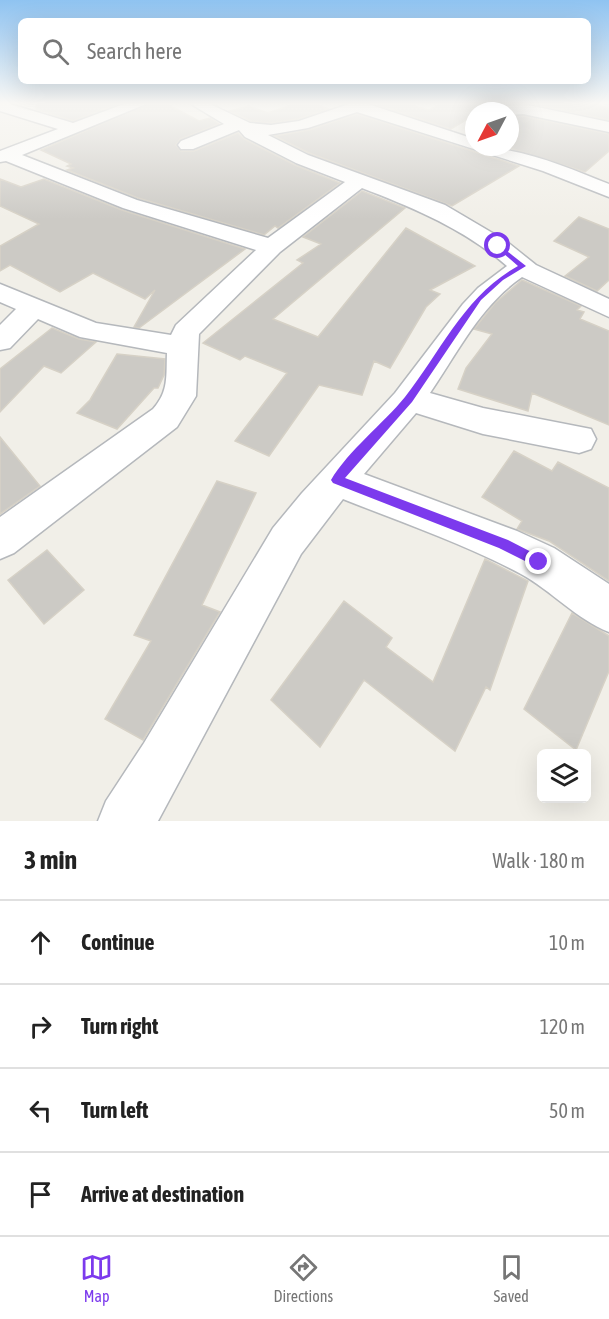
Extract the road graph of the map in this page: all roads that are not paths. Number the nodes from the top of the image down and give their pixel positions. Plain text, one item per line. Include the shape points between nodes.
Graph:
1 (39, 142) edge
2 (200, 142) edge
3 (274, 142) edge
4 (187, 145) dead end
5 (4, 156) edge
6 (511, 156) edge
7 (360, 180) junction
8 (609, 191) edge
9 (272, 247) junction
10 (523, 266) junction
11 (0, 292) edge
12 (34, 307) junction
13 (609, 309) edge
14 (0, 340) edge
15 (180, 346) junction
16 (408, 399) junction
17 (579, 439) dead end
18 (337, 480) junction
19 (0, 540) edge
20 (609, 610) edge
21 (126, 821) edge

1 - 5 street
2 - 4 street
3 - 7 street via 302,159
5 - 9 street via 130,204
6 - 8 street
7 - 9 street
7 - 10 street via 437,210 498,246
9 - 15 street via 186,331
10 - 13 street
10 - 16 street via 501,278 479,299
11 - 12 street
12 - 14 street
12 - 15 street via 90,331
15 - 19 street via 184,377 176,408
16 - 17 street via 483,421
16 - 18 street
18 - 20 street via 503,544 539,562
18 - 21 street via 287,541

